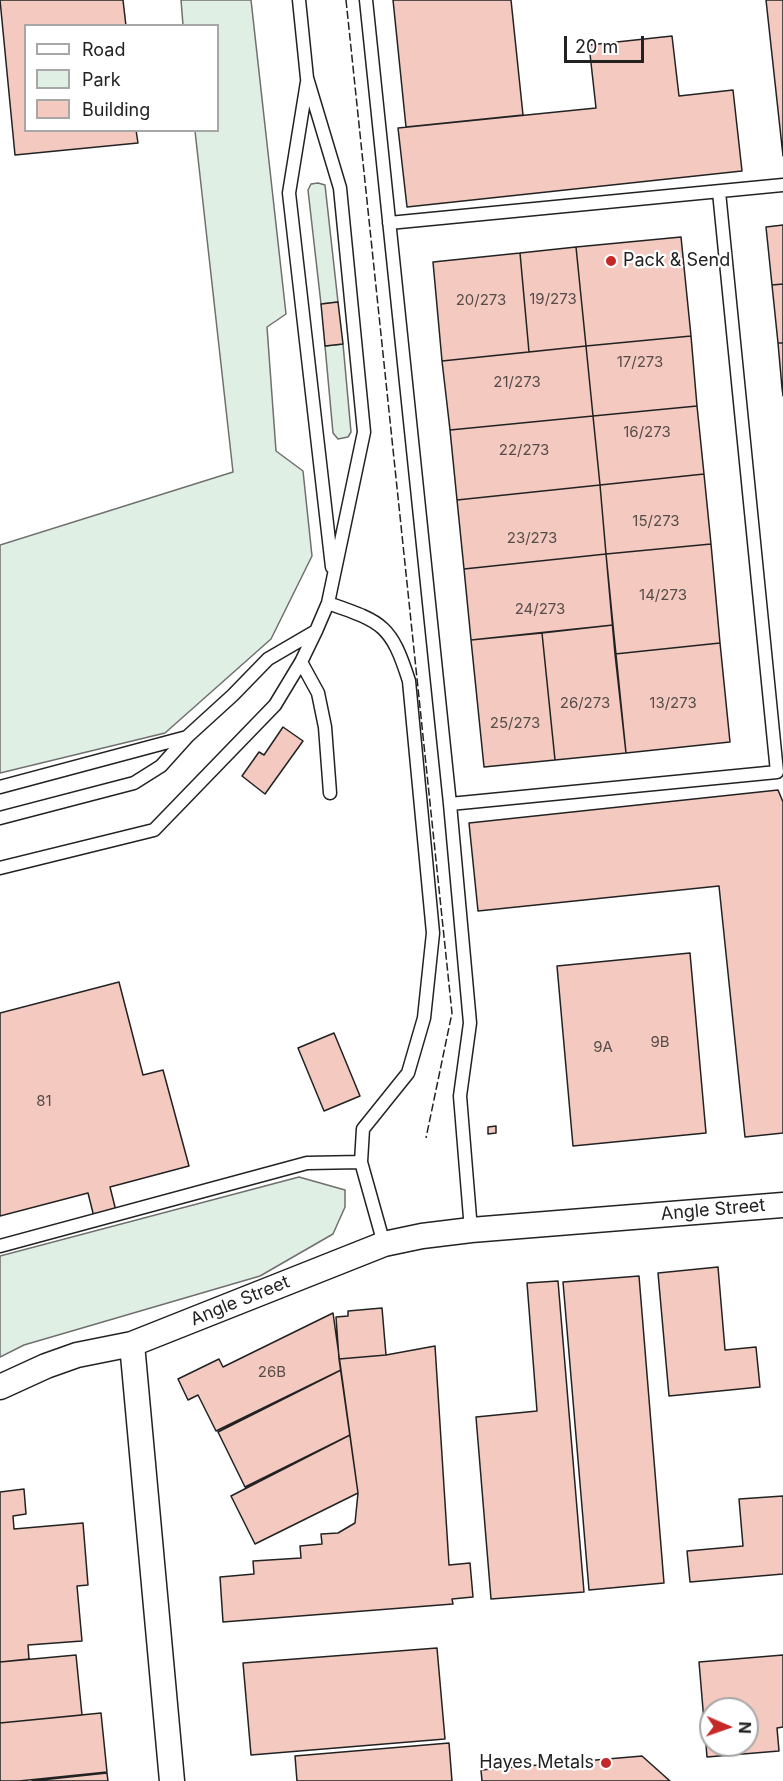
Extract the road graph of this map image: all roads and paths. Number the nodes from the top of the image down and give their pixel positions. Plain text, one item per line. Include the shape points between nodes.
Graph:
1 (299, 0) edge
2 (366, 0) edge
3 (308, 78) junction
4 (783, 185) edge
5 (718, 192) junction
6 (389, 223) junction
7 (333, 578) junction
8 (328, 603) junction
9 (316, 631) junction
10 (301, 662) junction
11 (188, 736) junction
12 (0, 787) edge
13 (330, 793) dead end
14 (450, 804) junction
15 (0, 818) edge
16 (0, 868) edge
17 (362, 1162) junction
18 (783, 1205) edge
19 (471, 1230) junction
20 (384, 1244) junction
21 (0, 1246) edge
22 (132, 1344) junction
23 (0, 1387) edge
24 (172, 1781) edge

1 - 3 lane
2 - 6 lane
3 - 7 lane via 289,193
3 - 7 lane via 340,188 364,432
4 - 5 lane
5 - 6 lane
5 - 14 lane via 777,772
6 - 14 lane
7 - 8 lane
8 - 9 lane
8 - 17 lane via 380,624 401,655 409,681 433,933 424,1018 408,1073 363,1129
9 - 10 lane
9 - 11 lane via 268,659
10 - 13 lane via 318,693 326,727
10 - 16 lane via 274,705 154,830
11 - 12 lane
11 - 15 lane via 161,766 134,783
14 - 19 lane via 471,1023 460,1096
17 - 20 lane
17 - 21 lane via 307,1163
18 - 19 street, Angle Street
19 - 20 street, Angle Street
20 - 22 street, Angle Street
22 - 23 street, Angle Street via 77,1355
22 - 24 street

